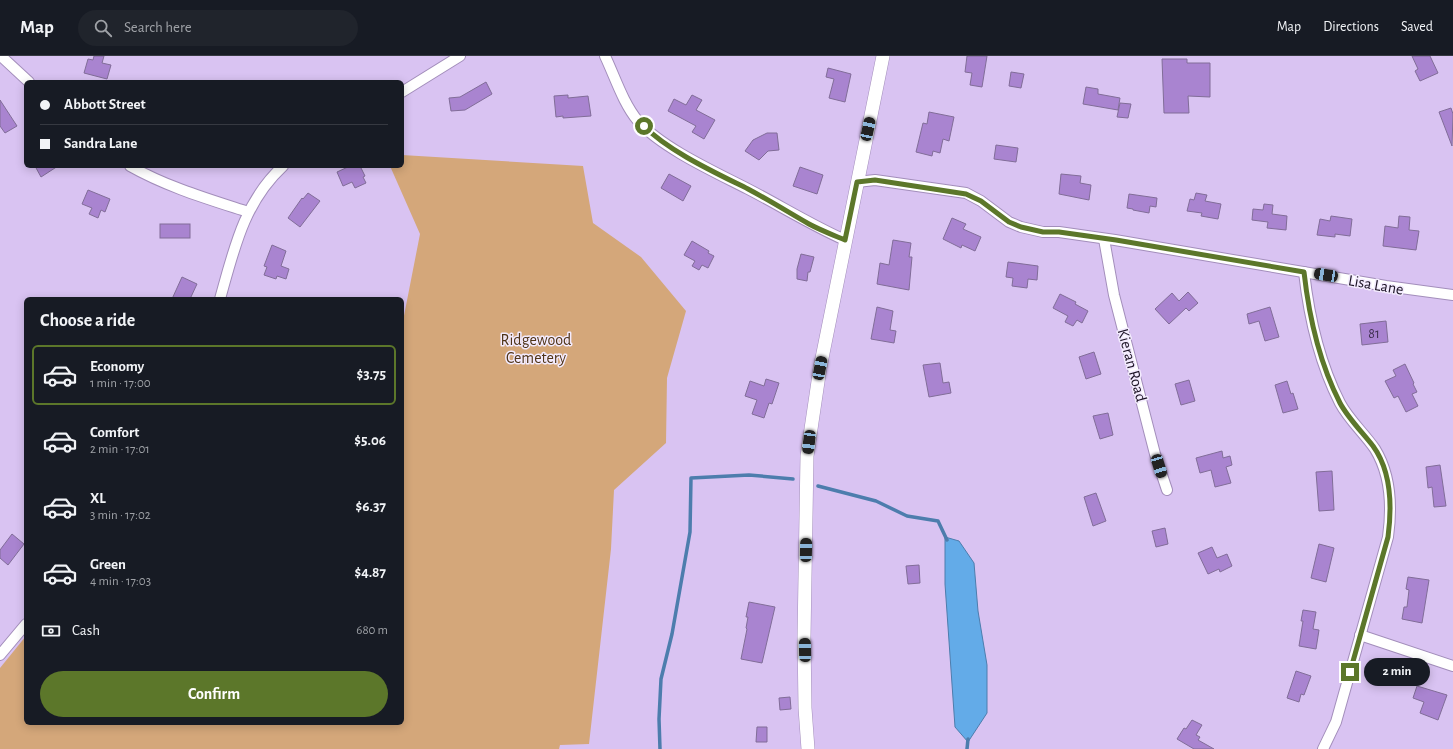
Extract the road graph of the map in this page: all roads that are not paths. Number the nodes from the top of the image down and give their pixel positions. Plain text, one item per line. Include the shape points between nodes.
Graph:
1 (460, 56) edge
2 (605, 56) edge
3 (883, 56) edge
4 (2, 57) dead end
5 (27, 80) edge
6 (404, 91) edge
7 (134, 168) edge
8 (281, 168) edge
9 (857, 182) junction
10 (248, 212) junction
11 (1104, 238) junction
12 (845, 240) junction
13 (1304, 272) junction
14 (1453, 295) edge
15 (221, 297) edge
16 (1167, 490) dead end
17 (24, 626) edge
18 (1360, 635) junction
19 (0, 655) edge
20 (1453, 666) edge
21 (808, 749) edge
22 (1323, 749) edge

1 - 6 street
2 - 12 street via 628,106 650,132 716,173
3 - 9 street
4 - 5 street
7 - 10 street via 161,182
8 - 10 street via 258,194
9 - 11 street, Lisa Lane via 875,180 955,191 981,201 1009,222 1021,227 1043,232
9 - 12 street
10 - 15 street via 238,236
11 - 13 street, Lisa Lane
11 - 16 street, Kieran Road via 1114,295 1155,454
12 - 21 street via 820,368 808,456 804,637
13 - 14 street, Lisa Lane
13 - 18 street via 1312,323 1329,380 1341,404 1374,448 1388,482 1388,537
17 - 19 street
18 - 20 street
18 - 22 street via 1336,722

